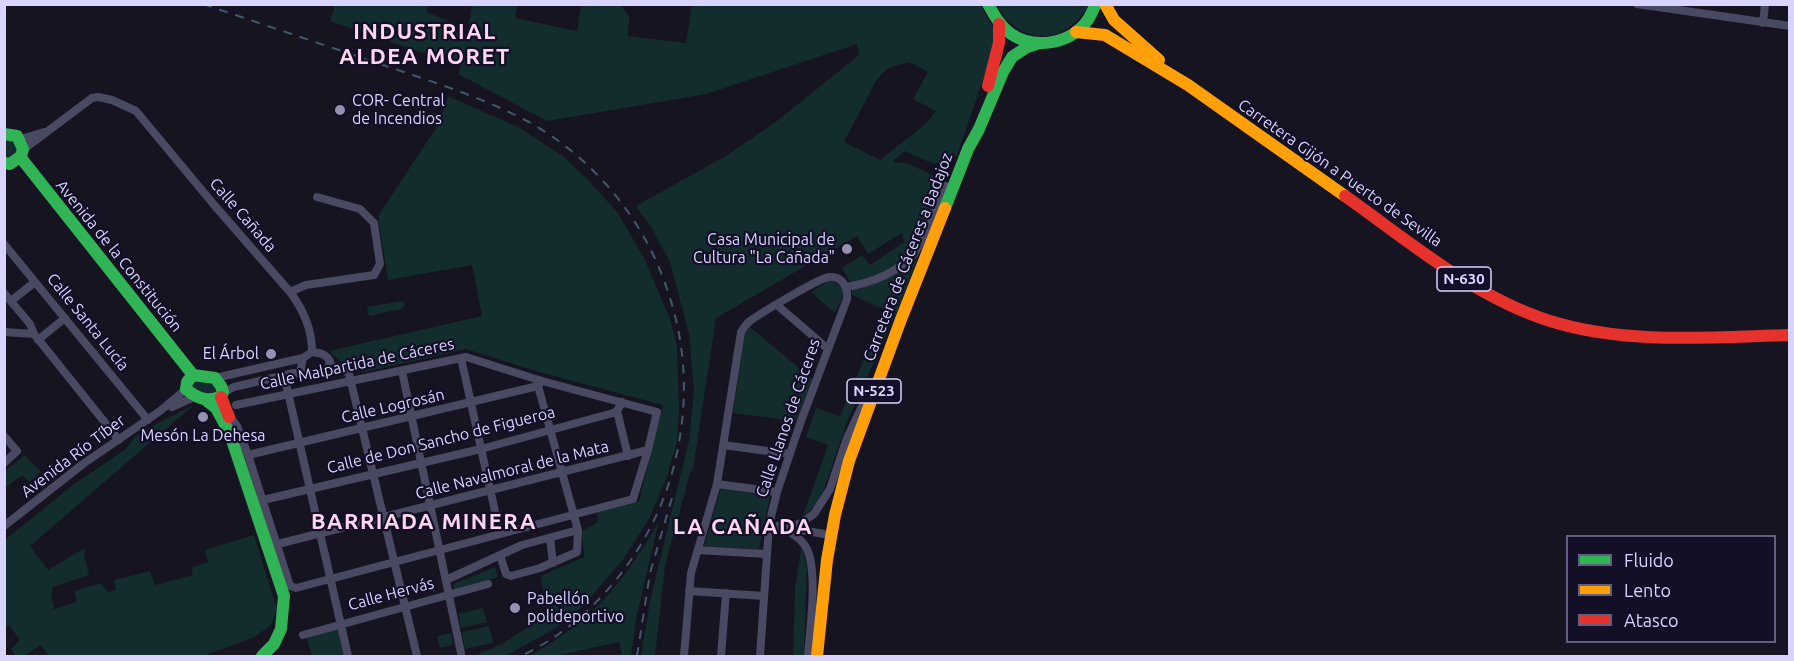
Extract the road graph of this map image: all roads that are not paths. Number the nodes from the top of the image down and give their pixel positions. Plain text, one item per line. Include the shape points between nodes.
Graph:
1 (988, 4) edge
2 (1096, 4) edge
3 (1105, 4) edge
4 (1637, 4) edge
5 (1765, 4) edge
6 (1763, 23) junction
7 (999, 24) junction
8 (1790, 26) edge
9 (1076, 33) junction
10 (1037, 44) junction
11 (1188, 85) junction
12 (972, 129) junction
13 (4, 134) edge
14 (968, 149) junction
15 (14, 157) edge
16 (317, 197) dead end
17 (4, 244) edge
18 (35, 282) junction
19 (846, 287) junction
20 (290, 292) junction
21 (4, 293) edge
22 (11, 302) junction
23 (777, 305) junction
24 (65, 318) junction
25 (900, 322) junction
26 (4, 332) edge
27 (1790, 335) edge
28 (36, 337) junction
29 (828, 349) junction
30 (312, 352) junction
31 (303, 358) junction
32 (461, 358) junction
33 (330, 365) junction
34 (402, 371) junction
35 (304, 374) junction
36 (193, 375) junction
37 (284, 375) junction
38 (215, 378) junction
39 (351, 382) junction
40 (540, 384) junction
41 (871, 389) junction
42 (288, 394) junction
43 (222, 395) junction
44 (196, 396) junction
45 (622, 402) junction
46 (472, 403) junction
47 (232, 410) junction
48 (617, 411) junction
49 (411, 417) junction
50 (148, 420) junction
51 (363, 428) junction
52 (550, 430) junction
53 (4, 436) edge
54 (119, 440) junction
55 (299, 442) junction
56 (723, 445) junction
57 (481, 449) junction
58 (4, 450) edge
59 (648, 450) junction
60 (790, 454) junction
61 (249, 455) junction
62 (628, 456) junction
63 (11, 457) edge
64 (849, 461) junction
65 (420, 462) junction
66 (563, 472) junction
67 (373, 473) junction
68 (717, 484) junction
69 (309, 488) junction
70 (490, 491) junction
71 (777, 492) junction
72 (263, 500) junction
73 (430, 506) junction
74 (574, 515) junction
75 (384, 518) junction
76 (4, 526) edge
77 (778, 526) junction
78 (578, 530) junction
79 (320, 534) junction
80 (500, 534) junction
81 (824, 534) junction
82 (550, 538) junction
83 (278, 544) junction
84 (439, 550) junction
85 (698, 550) junction
86 (766, 554) junction
87 (500, 555) junction
88 (394, 562) junction
89 (553, 563) junction
90 (331, 579) junction
91 (446, 580) junction
92 (488, 584) dead end
93 (689, 591) junction
94 (726, 593) junction
95 (449, 594) junction
96 (764, 596) junction
97 (405, 607) junction
98 (340, 624) junction
99 (303, 635) dead end
100 (818, 635) junction
101 (461, 653) dead end
102 (262, 657) edge
103 (273, 657) edge
104 (348, 657) edge
105 (417, 657) edge
106 (684, 657) edge
107 (721, 657) edge
108 (760, 657) edge
109 (810, 657) edge
110 (817, 657) edge

1 - 7 main road
2 - 9 main road via 1088,21
3 - 11 main road, Carretera Gijón a Puerto de Sevilla / N-630 via 1114,20
4 - 6 street
5 - 6 street
6 - 8 street
7 - 10 main road via 1018,38
7 - 12 main road via 995,62
9 - 10 main road, N-630 via 1057,42
9 - 11 main road, Carretera Gijón a Puerto de Sevilla / N-630 via 1105,35
10 - 14 main road via 1017,52 1007,64
11 - 27 main road, Carretera Gijón a Puerto de Sevilla / N-630 via 1457,275 1532,315 1609,333
12 - 14 main road
12 - 19 street via 915,254 876,281
13 - 15 main road via 14,134
14 - 25 main road, Carretera de Cáceres a Badajoz / N-523
15 - 20 street, Calle Cañada via 92,98 112,100 136,111
15 - 36 main road, Avenida de la Constitución
16 - 20 street via 360,209 374,223 380,264 374,275 306,285
17 - 18 street, Calle Santa Lucía
18 - 22 street
18 - 24 street, Calle Santa Lucía
19 - 23 street via 838,279 827,277
19 - 29 street, Calle Llanos de Cáceres via 847,299
20 - 30 street, Calle Cañada via 304,315
21 - 22 street
22 - 28 street
23 - 29 street
23 - 56 street via 750,321 741,332
24 - 28 street
24 - 50 street, Calle Santa Lucía
25 - 41 main road, N-523
25 - 64 main road, Carretera de Cáceres a Badajoz / N-523
26 - 28 street
28 - 54 street
29 - 60 street, Calle Llanos de Cáceres
30 - 31 street
30 - 33 street via 328,356
31 - 35 street
31 - 38 street, Calle Malpartida de Cáceres
32 - 34 street, Calle Malpartida de Cáceres
32 - 40 street, Calle Malpartida de Cáceres
32 - 46 street
33 - 35 street via 320,375
33 - 39 street via 349,374
34 - 39 street, Calle Malpartida de Cáceres
34 - 49 street
35 - 37 street, Calle Malpartida de Cáceres
36 - 38 main road
36 - 44 main road via 187,382
37 - 42 street
37 - 43 street, Calle Malpartida de Cáceres via 234,387
38 - 43 main road via 222,387
39 - 42 street, Calle Malpartida de Cáceres
39 - 51 street
40 - 45 street, Calle Malpartida de Cáceres
40 - 46 street, Calle Logrosán
40 - 52 street
41 - 77 street via 847,438 831,489 814,514 801,523
41 - 81 main road, N-523 via 840,471
42 - 47 street, Calle Malpartida de Cáceres
42 - 55 street
43 - 44 main road via 216,400
43 - 47 main road
44 - 50 street, Avenida Río Tíber
44 - 102 main road via 216,408 230,434 284,596 280,636
45 - 48 street
45 - 59 street, Calle Malpartida de Cáceres via 657,412
46 - 49 street, Calle Logrosán
46 - 57 street
47 - 61 street
47 - 103 main road via 290,606 285,638
48 - 52 street, Calle de Don Sancho de Figueroa
48 - 62 street
49 - 51 street, Calle Logrosán
49 - 65 street
50 - 54 street, Avenida Río Tíber
51 - 55 street, Calle Logrosán
51 - 67 street
52 - 57 street, Calle de Don Sancho de Figueroa
52 - 66 street
53 - 63 street
54 - 76 street, Avenida Río Tíber
55 - 61 street, Calle Logrosán
55 - 69 street
56 - 60 street
56 - 68 street
57 - 65 street, Calle de Don Sancho de Figueroa
57 - 70 street
58 - 63 street
59 - 62 street, Calle Navalmoral de la Mata
59 - 74 street via 633,499
60 - 71 street, Calle Llanos de Cáceres
61 - 72 street
62 - 66 street, Calle Navalmoral de la Mata
64 - 81 street
64 - 100 main road, Carretera de Cáceres a Badajoz / N-523 via 829,549
65 - 67 street, Calle de Don Sancho de Figueroa
65 - 73 street
66 - 70 street, Calle Navalmoral de la Mata
66 - 74 street
67 - 69 street, Calle de Don Sancho de Figueroa
67 - 75 street
68 - 71 street
68 - 85 street
69 - 72 street, Calle de Don Sancho de Figueroa
69 - 79 street
70 - 73 street, Calle Navalmoral de la Mata
70 - 80 street
71 - 77 street, Calle Llanos de Cáceres
72 - 83 street
73 - 75 street, Calle Navalmoral de la Mata
73 - 84 street
74 - 78 street
74 - 80 street
75 - 79 street, Calle Navalmoral de la Mata
75 - 88 street
77 - 81 street
77 - 86 street, Calle Llanos de Cáceres
77 - 109 street via 807,549 811,566
78 - 82 street
78 - 89 street via 578,552
79 - 83 street, Calle Navalmoral de la Mata
79 - 90 street
80 - 84 street
81 - 100 street
81 - 109 main road, N-523
82 - 87 street
82 - 89 street
83 - 90 street via 290,586
84 - 88 street
84 - 91 street
85 - 86 street
85 - 93 street
86 - 96 street, Calle Llanos de Cáceres
87 - 89 street via 506,574 512,576
87 - 91 street
88 - 90 street
88 - 97 street
90 - 98 street
91 - 95 street
92 - 95 street, Calle Hervás
93 - 94 street
93 - 106 street
94 - 96 street
94 - 107 street
95 - 97 street, Calle Hervás
95 - 101 street
96 - 108 street, Calle Llanos de Cáceres
97 - 98 street, Calle Hervás
97 - 105 street
98 - 99 street, Calle Hervás
98 - 104 street
100 - 110 main road, Carretera de Cáceres a Badajoz / N-523

